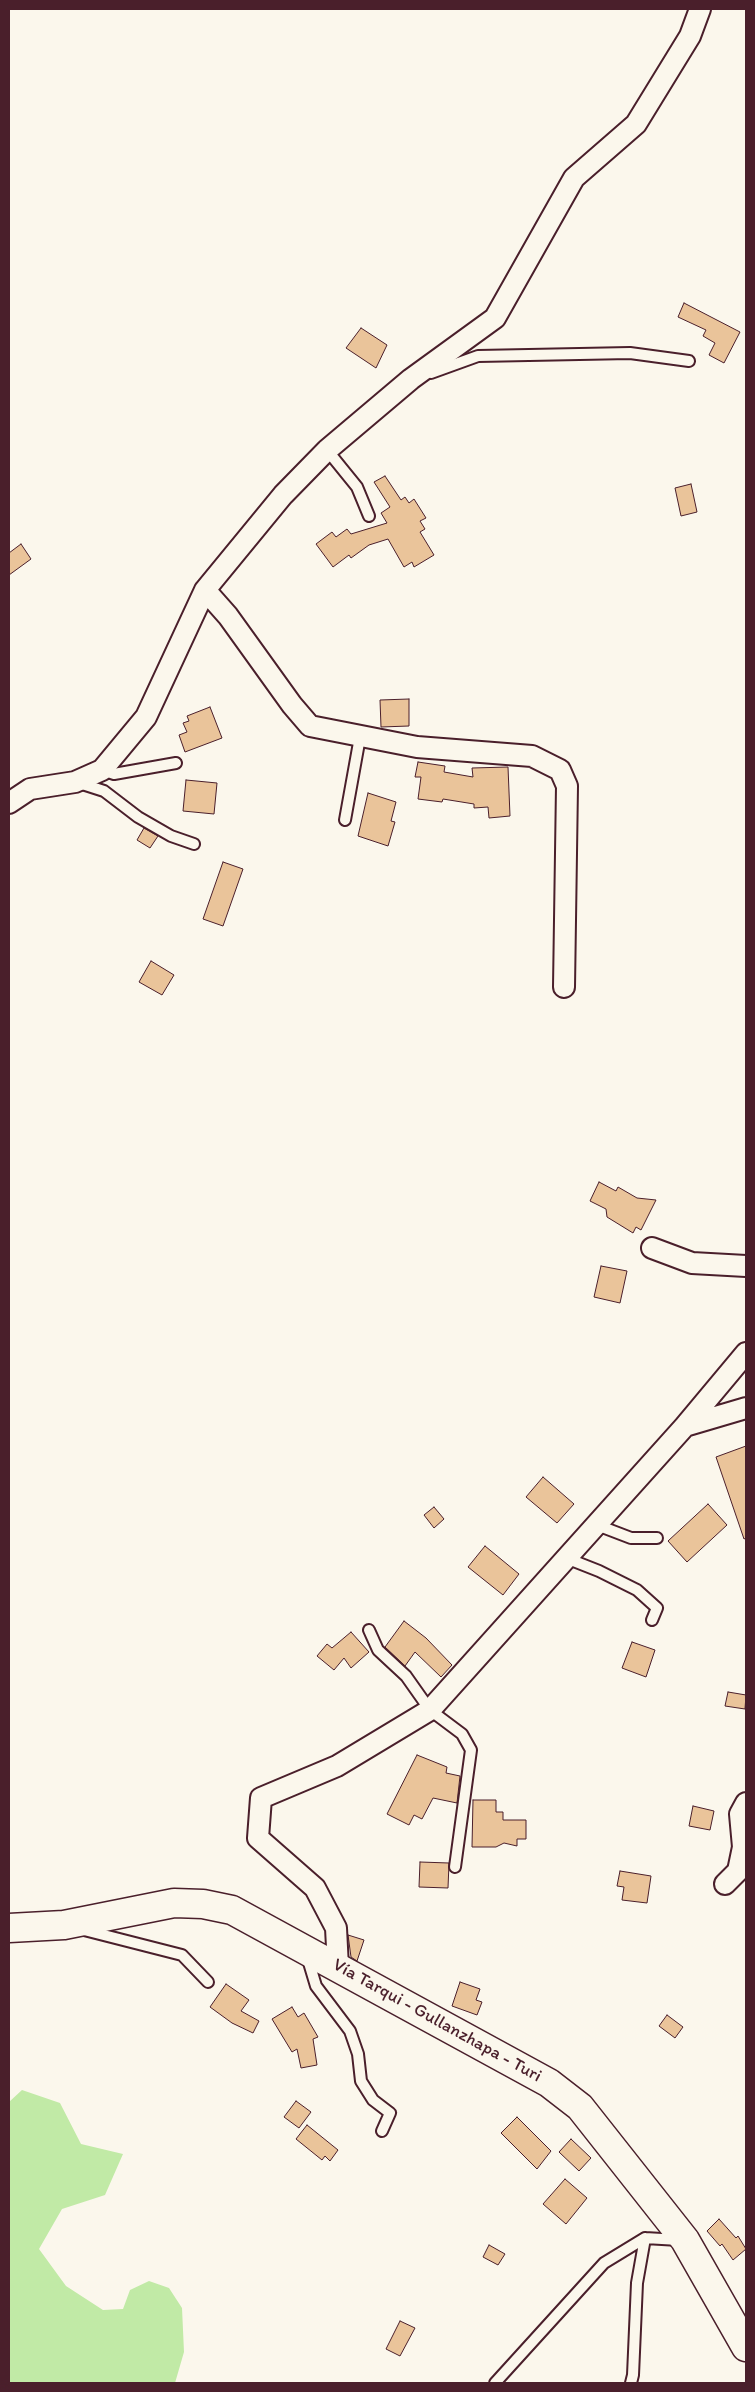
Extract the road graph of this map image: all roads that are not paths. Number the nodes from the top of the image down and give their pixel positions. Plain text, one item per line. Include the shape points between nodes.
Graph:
1 (700, 9) edge
2 (689, 361) dead end
3 (411, 379) junction
4 (327, 450) junction
5 (369, 516) dead end
6 (205, 590) junction
7 (360, 737) junction
8 (176, 764) dead end
9 (102, 770) junction
10 (76, 782) junction
11 (9, 803) edge
12 (345, 820) dead end
13 (194, 844) dead end
14 (564, 986) dead end
15 (652, 1248) dead end
16 (746, 1266) edge
17 (746, 1353) edge
18 (746, 1408) edge
19 (686, 1426) junction
20 (597, 1525) junction
21 (657, 1538) dead end
22 (566, 1558) junction
23 (652, 1620) dead end
24 (369, 1630) dead end
25 (430, 1710) junction
26 (746, 1803) edge
27 (455, 1867) dead end
28 (725, 1884) dead end
29 (64, 1925) junction
30 (9, 1928) edge
31 (304, 1948) junction
32 (338, 1967) junction
33 (208, 1982) dead end
34 (382, 2131) dead end
35 (645, 2238) junction
36 (685, 2240) junction
37 (746, 2347) edge
38 (495, 2383) edge
39 (630, 2383) edge

1 - 3 street via 690,36 636,124 574,178 495,318
2 - 3 lane via 630,353 478,356
3 - 4 street
4 - 5 lane via 357,487
4 - 6 street via 283,495
6 - 7 street via 310,726
6 - 9 street via 146,717
7 - 12 lane
7 - 14 street via 417,747 532,756 560,770 567,786
8 - 9 lane via 114,774
9 - 10 street
10 - 11 street via 30,788
10 - 13 lane via 104,791 138,817 171,836
15 - 16 street via 692,1263
17 - 19 street
18 - 19 street
19 - 20 street
20 - 21 lane via 631,1538
20 - 22 street
22 - 23 lane via 637,1590 657,1608
22 - 25 street
24 - 25 lane via 378,1650 406,1676
25 - 27 lane via 462,1734 471,1750
25 - 32 street via 337,1766 260,1798 258,1838 315,1888 336,1928
26 - 28 street via 740,1814 743,1847 738,1871
29 - 30 main road, Vía Tarqui - Gullanzhapa - Turi
29 - 31 main road, Vía Tarqui - Gullanzhapa - Turi via 174,1903 203,1904 232,1910
29 - 33 lane via 182,1955
31 - 32 main road, Vía Tarqui - Gullanzhapa - Turi
31 - 34 lane via 316,1986 350,2031 358,2054 361,2081 373,2100 390,2113
32 - 36 main road, Vía Tarqui - Gullanzhapa - Turi via 549,2083 580,2107
35 - 36 lane
35 - 38 lane via 604,2263
35 - 39 lane via 637,2283
36 - 37 main road, Vía Tarqui - Gullanzhapa - Turi

